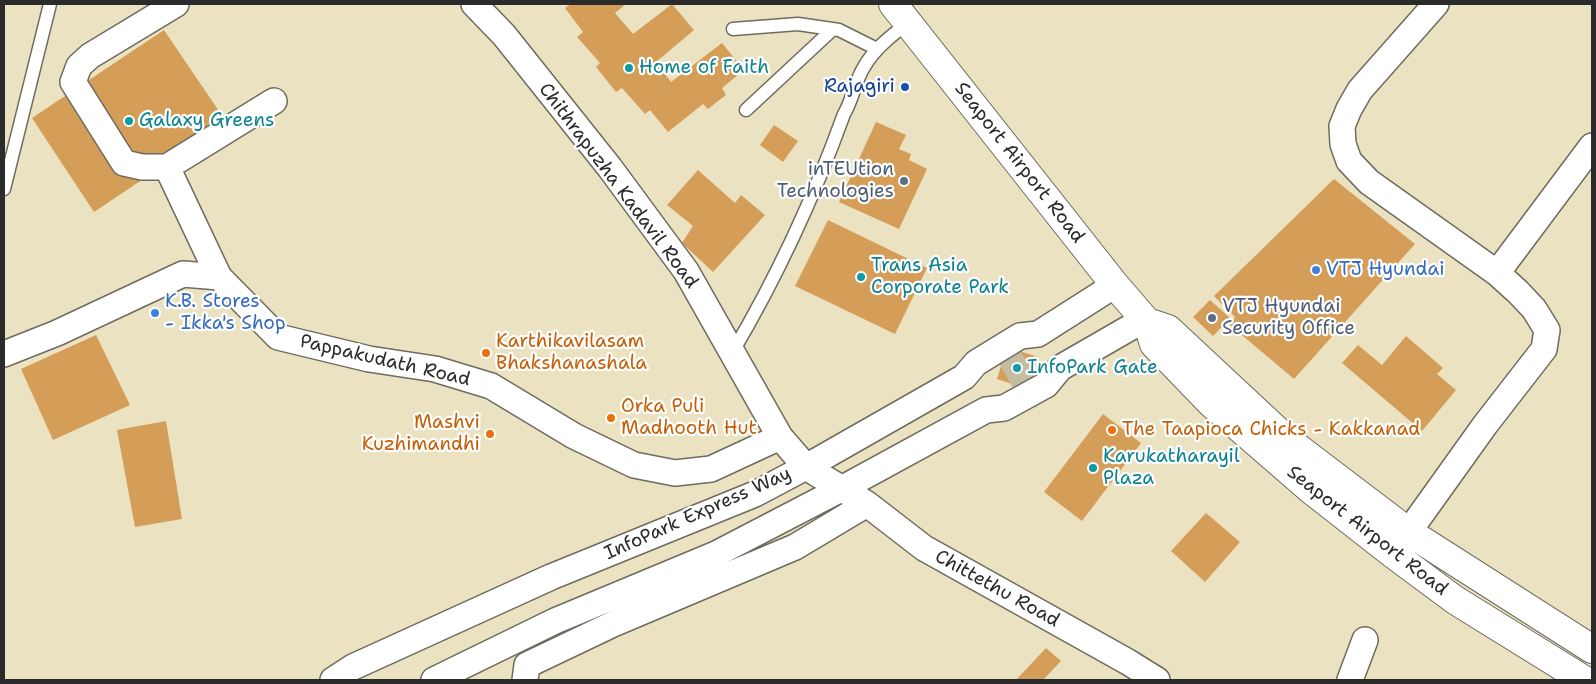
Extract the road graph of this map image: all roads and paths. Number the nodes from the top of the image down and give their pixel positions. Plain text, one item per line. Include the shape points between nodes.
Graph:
1 (50, 4) edge
2 (176, 4) edge
3 (474, 4) edge
4 (1436, 4) edge
5 (901, 14) edge
6 (733, 29) dead end
7 (833, 29) junction
8 (878, 49) junction
9 (274, 101) dead end
10 (746, 110) dead end
11 (1592, 146) edge
12 (167, 167) junction
13 (4, 189) edge
14 (1497, 274) junction
15 (219, 277) junction
16 (1115, 284) junction
17 (1146, 320) junction
18 (732, 353) junction
19 (4, 354) edge
20 (1041, 356) junction
21 (964, 377) junction
22 (986, 410) junction
23 (780, 437) junction
24 (806, 467) junction
25 (843, 488) junction
26 (867, 504) junction
27 (1407, 531) junction
28 (1392, 554) junction
29 (1366, 640) dead end
30 (1592, 649) edge
31 (333, 680) edge
32 (434, 680) edge
33 (525, 680) edge
34 (1155, 680) edge
35 (1350, 680) edge
36 (1584, 680) edge

1 - 13 lane
2 - 12 street via 90,56 79,66 73,82 124,162 142,167
3 - 18 street, Chithrapuzha Kadavil Road via 504,35 686,271
4 - 14 street via 1360,90 1342,126 1343,144 1349,161 1369,182
5 - 8 lane
5 - 16 main road, Seaport Airport Road
6 - 7 lane via 798,24
7 - 8 lane
7 - 10 lane
8 - 18 lane via 860,73 791,244
9 - 12 street
11 - 14 street
12 - 15 street, Pappakudath Road
14 - 27 street via 1534,309 1547,330 1544,349
15 - 19 street via 183,274
15 - 23 street, Pappakudath Road via 278,337 369,359 434,369 491,386 574,436 634,465 675,474 711,469
16 - 17 main road, Seaport Airport Road
16 - 20 street, InfoPark Express Way via 1075,310
17 - 20 street, InfoPark Express Way via 1088,352
17 - 27 main road via 1168,329 1286,439
17 - 28 main road, Seaport Airport Road via 1154,344 1212,404 1310,489
18 - 23 street, Chithrapuzha Kadavil Road
20 - 21 street, InfoPark Express Way via 1020,336 976,363
20 - 22 street, InfoPark Express Way via 1046,384 1004,408
21 - 22 street via 1006,375
21 - 24 street, InfoPark Express Way
22 - 25 street, InfoPark Express Way
23 - 24 street, Chithrapuzha Kadavil Road
24 - 25 street, Chithrapuzha Kadavil Road
24 - 31 street, InfoPark Express Way via 755,494 551,577 353,667
25 - 26 street, Chittethu Road
25 - 32 street, InfoPark Express Way via 716,554 555,621
26 - 33 street via 794,547 612,624 527,665
26 - 34 street, Chittethu Road via 924,548
27 - 28 street
27 - 30 main road
28 - 36 main road, Seaport Airport Road via 1455,600
29 - 35 street

